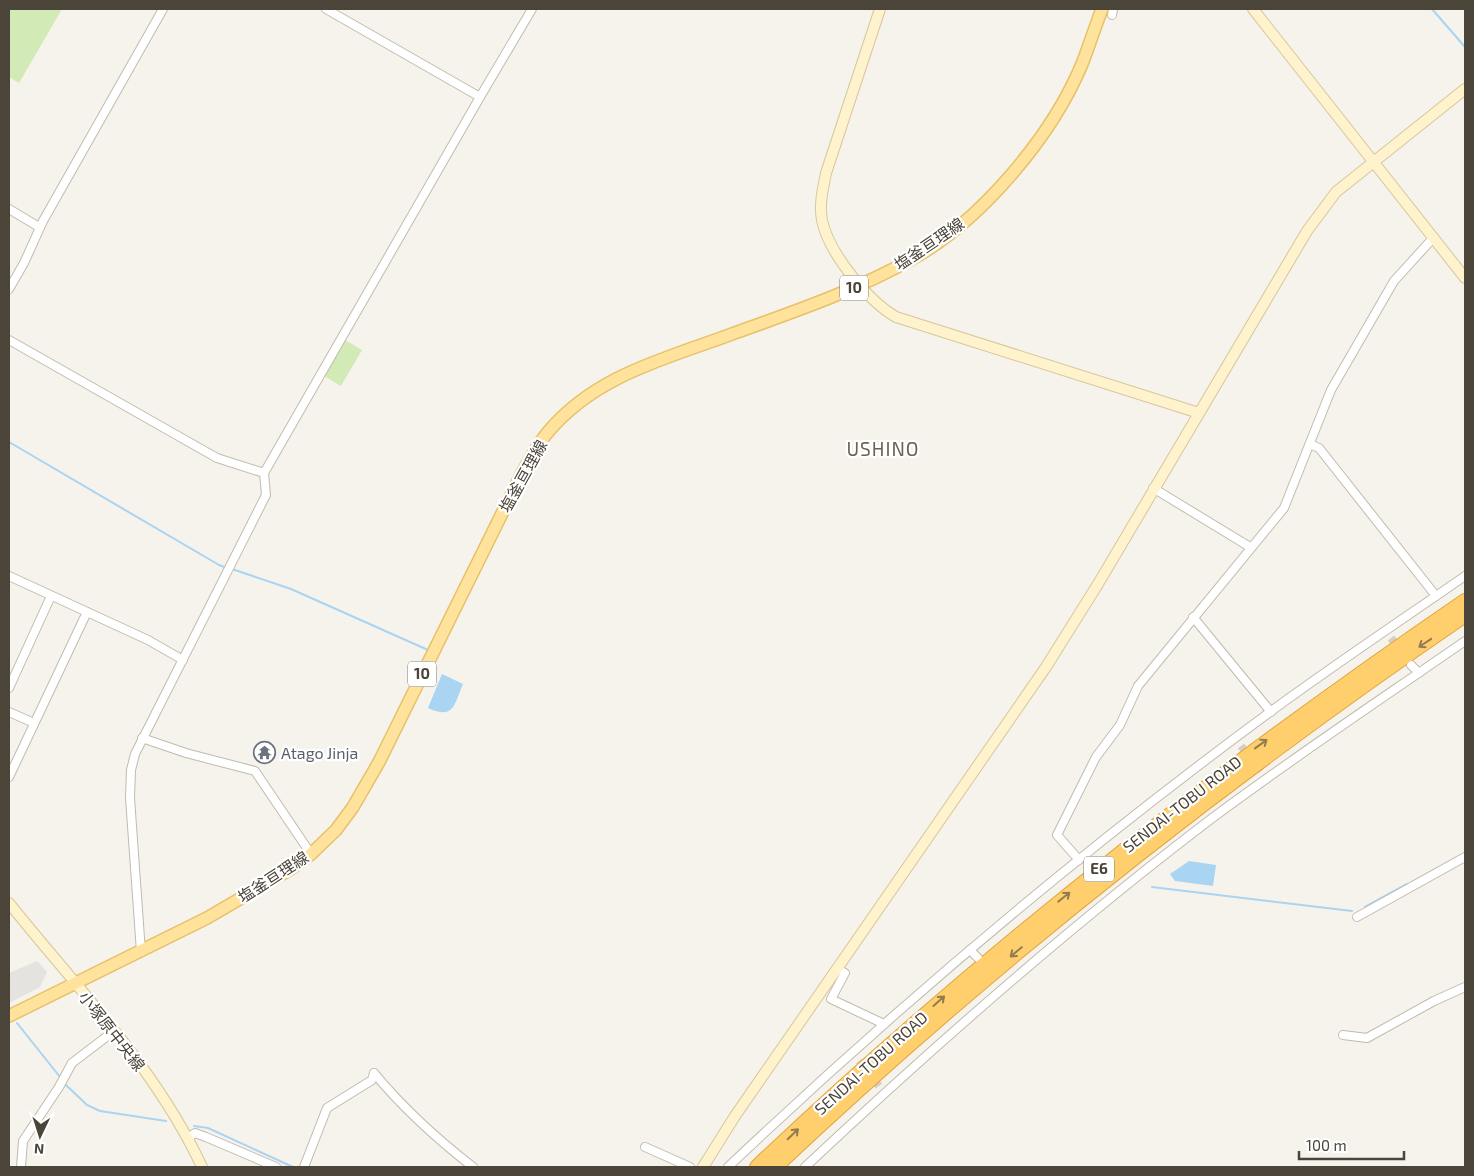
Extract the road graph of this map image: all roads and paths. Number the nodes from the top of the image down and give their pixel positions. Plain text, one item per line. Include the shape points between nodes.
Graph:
1 (163, 9) edge
2 (326, 9) edge
3 (532, 9) edge
4 (880, 9) edge
5 (1102, 9) edge
6 (1253, 9) edge
7 (1465, 89) edge
8 (480, 97) junction
9 (1374, 162) junction
10 (9, 210) edge
11 (39, 227) junction
12 (1434, 237) junction
13 (1465, 278) edge
14 (861, 285) junction
15 (9, 289) edge
16 (9, 340) edge
17 (1199, 413) junction
18 (1310, 444) junction
19 (264, 473) junction
20 (1153, 488) junction
21 (1250, 547) junction
22 (9, 576) edge
23 (1465, 576) edge
24 (51, 596) junction
25 (1436, 596) junction
26 (1465, 601) edge
27 (87, 612) junction
28 (1465, 615) edge
29 (1193, 617) junction
30 (1465, 641) edge
31 (183, 660) junction
32 (1411, 664) dead end
33 (1418, 673) junction
34 (9, 688) edge
35 (9, 712) edge
36 (1270, 712) junction
37 (34, 723) junction
38 (142, 738) junction
39 (1235, 740) junction
40 (1241, 746) tunnel mouth
41 (9, 777) edge
42 (311, 854) junction
43 (1465, 857) edge
44 (1079, 860) junction
45 (9, 903) edge
46 (1357, 917) dead end
47 (970, 950) junction
48 (140, 952) junction
49 (978, 958) dead end
50 (837, 969) junction
51 (996, 979) dead end
52 (75, 984) junction
53 (1003, 986) junction
54 (1465, 987) edge
55 (9, 1016) edge
56 (884, 1024) junction
57 (114, 1031) junction
58 (1343, 1035) dead end
59 (852, 1053) junction
60 (859, 1061) tunnel mouth
61 (188, 1138) junction
62 (645, 1147) dead end
63 (21, 1167) edge
64 (202, 1167) edge
65 (276, 1167) edge
66 (304, 1167) edge
67 (473, 1167) edge
68 (690, 1167) edge
69 (703, 1167) edge
70 (728, 1167) edge
71 (757, 1167) edge
72 (775, 1167) edge
73 (805, 1167) edge

1 - 11 street
2 - 8 street
3 - 8 street
4 - 14 street via 826,173 821,200 821,219 826,236
5 - 14 main road, 塩釜亘理線 / 10 via 1081,65 1052,118 1014,171 966,220 942,238 914,258
6 - 9 street
7 - 9 street
8 - 19 street
9 - 12 street
9 - 17 street via 1336,192 1307,231
10 - 11 street
11 - 15 street
12 - 13 street
12 - 18 street via 1382,299 1331,390
14 - 17 street via 886,312 907,322
14 - 42 main road, 塩釜亘理線 / 10 via 630,371 584,397 564,415 548,433 521,475 369,780 336,830
16 - 19 street via 217,458
17 - 20 street
18 - 21 street via 1284,508
18 - 25 street via 1319,448
19 - 31 street via 266,495
20 - 21 street
20 - 50 street via 1046,667
21 - 29 street
22 - 24 street
23 - 25 street
24 - 27 street
24 - 34 street
25 - 36 street via 1388,635
71 -> 26 highway, SENDAI-TOBU ROAD / E6 via 954,988 1083,881 1252,751
27 - 31 street
27 - 37 street
28 -> 72 highway, SENDAI-TOBU ROAD / E6 via 1266,755 1088,892 942,1015
29 - 36 street
29 - 44 street via 1138,686 1120,725 1096,757 1057,835
30 - 33 street
31 - 38 street
32 - 33 street
33 - 53 street via 1264,775
35 - 37 street
36 - 39 street
37 - 41 street
38 - 42 street via 255,771
38 - 48 street via 131,770 130,798
39 - 40 street
39 - 44 street
42 - 48 main road, 塩釜亘理線 / 10 via 207,918
43 - 46 street
44 - 47 street
45 - 52 street, 小塚原中央線
47 - 49 street
47 - 56 street
48 - 52 main road, 塩釜亘理線 / 10
50 - 56 street via 845,973 831,999
50 - 69 street
51 - 53 street
52 - 55 main road, 塩釜亘理線 / 10
52 - 57 street, 小塚原中央線
53 - 73 street via 882,1089
54 - 58 street via 1367,1038
56 - 59 street
57 - 61 street, 小塚原中央線
57 - 63 street via 72,1063 23,1141
59 - 60 street
59 - 70 street
61 - 64 street, 小塚原中央線
61 - 65 street via 196,1133
62 - 68 street
66 - 67 street via 327,1108 372,1080 374,1073 433,1135

